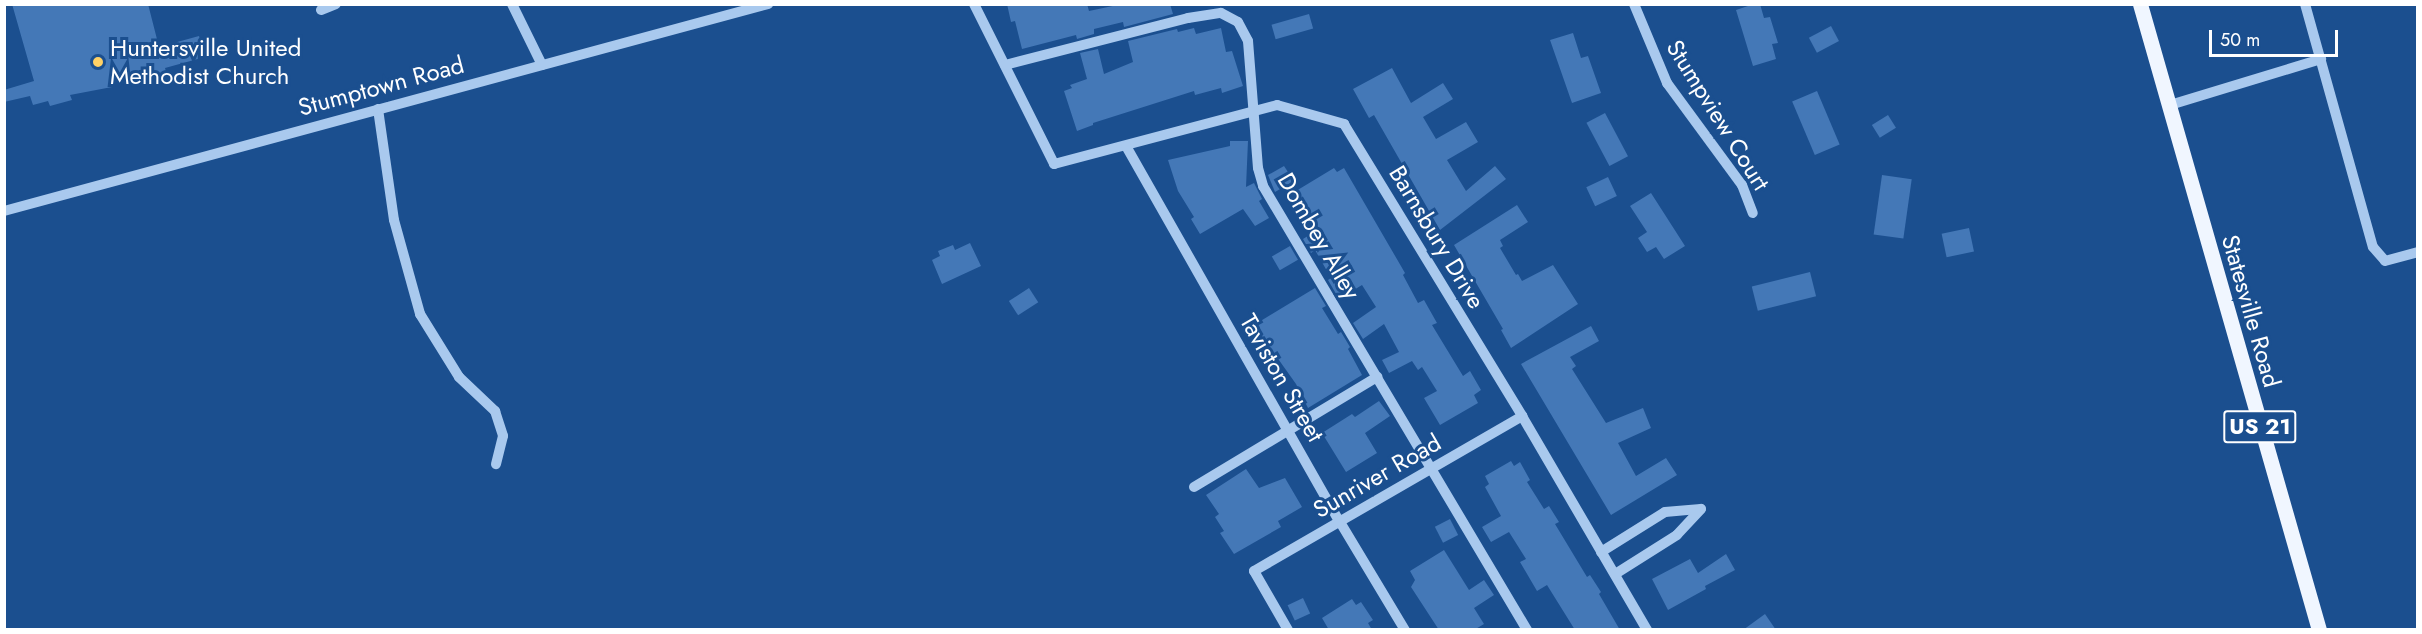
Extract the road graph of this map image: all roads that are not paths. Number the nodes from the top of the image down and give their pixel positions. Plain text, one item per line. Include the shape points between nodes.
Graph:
1 (336, 4) edge
2 (512, 4) edge
3 (768, 4) edge
4 (974, 4) edge
5 (1634, 4) edge
6 (2140, 4) edge
7 (2305, 4) edge
8 (321, 10) dead end
9 (2321, 59) junction
10 (542, 65) junction
11 (1005, 65) junction
12 (2170, 105) junction
13 (378, 109) junction
14 (1255, 111) junction
15 (1126, 146) junction
16 (4, 211) edge
17 (1753, 213) dead end
18 (2418, 252) edge
19 (1377, 377) junction
20 (1522, 416) junction
21 (1289, 431) junction
22 (496, 464) dead end
23 (1432, 468) junction
24 (1194, 487) dead end
25 (1340, 522) junction
26 (1601, 552) junction
27 (1615, 574) junction
28 (1288, 630) edge
29 (1405, 630) edge
30 (1527, 630) edge
31 (1647, 630) edge
32 (2319, 630) edge

1 - 8 street
2 - 10 street
3 - 10 street, Stumptown Road
4 - 11 street
5 - 17 street, Stumpview Court via 1667,83 1742,185
6 - 12 main road, Statesville Road / US 21
7 - 9 street
9 - 12 street
9 - 18 street via 2373,247 2385,261
10 - 13 street, Stumptown Road
11 - 14 street, Dombey Alley via 1221,13 1238,22 1248,41
11 - 15 street, Barnsbury Drive via 1054,164
12 - 32 main road, Statesville Road / US 21
13 - 16 street, Stumptown Road
13 - 22 street via 394,220 420,314 459,377 495,411 502,436
14 - 15 street, Barnsbury Drive
14 - 19 street, Dombey Alley via 1258,168 1263,186
14 - 20 street, Barnsbury Drive via 1277,105 1344,124
15 - 21 street, Taviston Street
19 - 21 street
19 - 23 street, Dombey Alley
20 - 23 street, Sunriver Road
20 - 26 street, Barnsbury Drive
21 - 24 street
21 - 25 street, Taviston Street
23 - 25 street, Sunriver Road
23 - 30 street, Dombey Alley
25 - 28 street, Sunriver Road via 1254,572
25 - 29 street, Taviston Street
26 - 27 street, Barnsbury Drive
26 - 27 street via 1665,512 1701,509 1677,536
27 - 31 street, Barnsbury Drive

